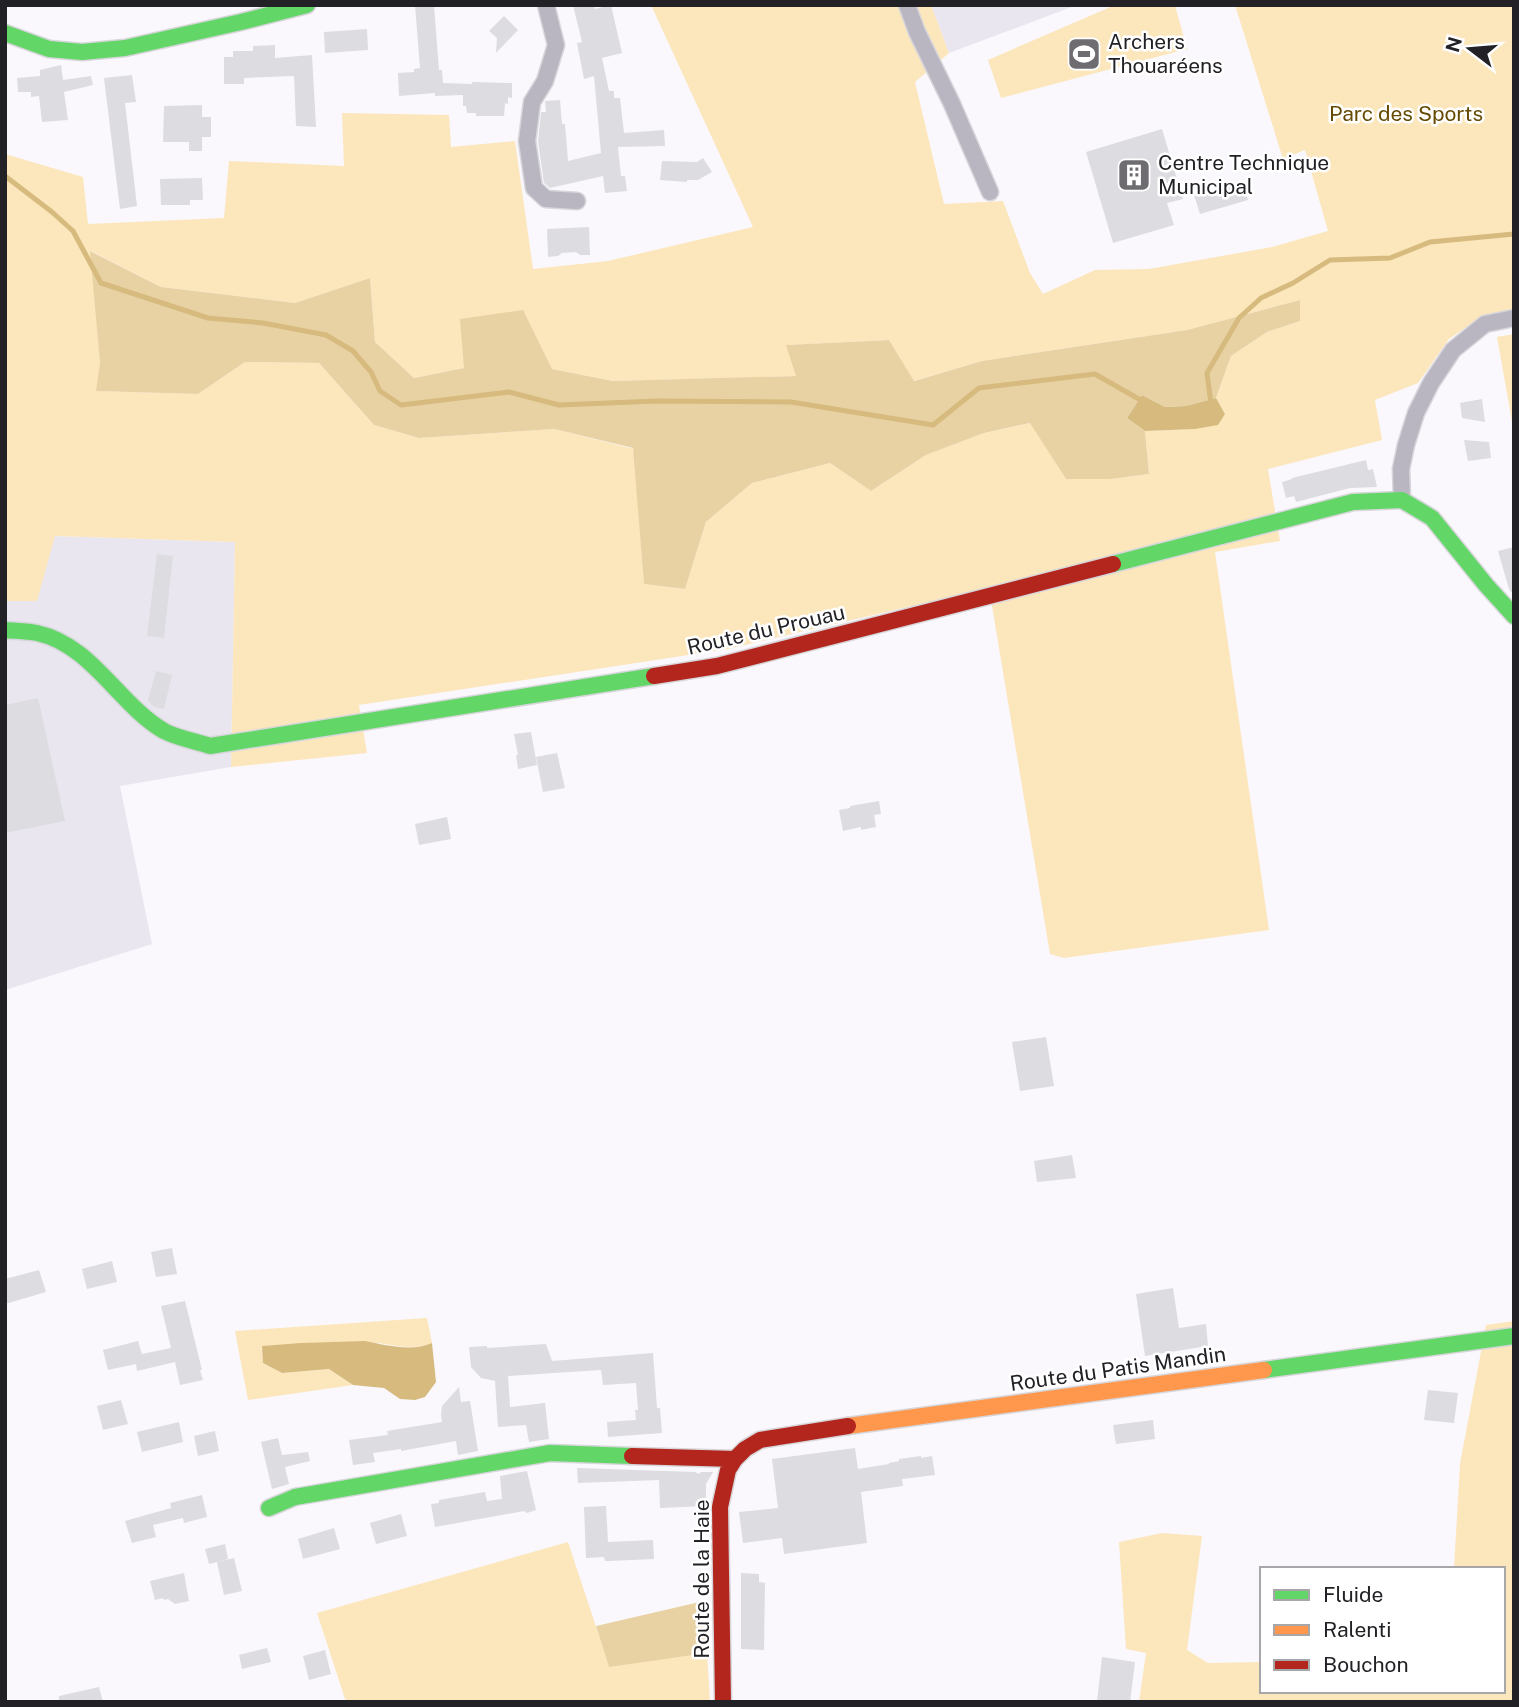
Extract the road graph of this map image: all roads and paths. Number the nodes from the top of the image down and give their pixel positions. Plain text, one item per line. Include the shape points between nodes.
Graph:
1 (307, 5) edge
2 (546, 5) edge
3 (906, 5) edge
4 (5, 33) edge
5 (990, 192) dead end
6 (578, 201) dead end
7 (1514, 317) edge
8 (1402, 500) junction
9 (1514, 616) edge
10 (5, 630) edge
11 (1514, 1336) edge
12 (734, 1459) junction
13 (269, 1508) dead end
14 (723, 1702) edge

1 - 4 street via 125,48 82,52 49,49
2 - 6 street via 556,45 545,81 532,102 527,141 534,188 546,200
3 - 5 street
7 - 8 street via 1485,324 1453,350 1431,383 1406,445
8 - 9 street via 1432,518
8 - 10 street, Route du Prouau via 1353,502 718,666 210,746 166,732 146,718 75,650 37,633
11 - 12 street, Route du Patis Mandin via 839,1427 761,1440
12 - 13 street via 550,1453 295,1497
12 - 14 street, Route de la Haie via 720,1507

